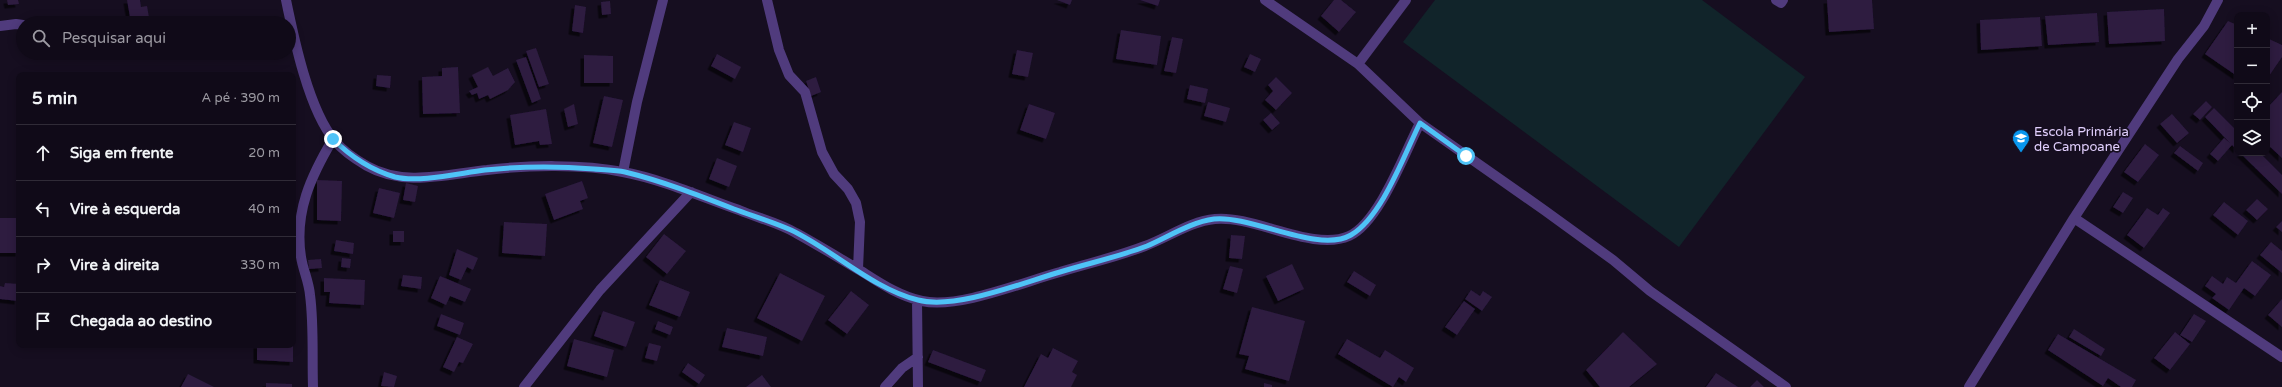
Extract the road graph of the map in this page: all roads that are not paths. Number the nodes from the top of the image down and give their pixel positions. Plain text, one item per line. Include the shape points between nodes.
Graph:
1 (286, 0) edge
2 (663, 0) edge
3 (768, 0) edge
4 (1265, 0) edge
5 (1406, 0) edge
6 (1776, 0) edge
7 (1783, 0) edge
8 (2218, 0) edge
9 (288, 16) edge
10 (16, 24) edge
11 (0, 26) edge
12 (296, 50) edge
13 (1358, 64) junction
14 (1420, 123) junction
15 (333, 139) junction
16 (623, 172) junction
17 (691, 192) junction
18 (2074, 218) junction
19 (858, 270) junction
20 (917, 300) junction
21 (918, 357) junction
22 (2282, 357) edge
23 (313, 387) edge
24 (524, 387) edge
25 (886, 387) edge
26 (918, 387) edge
27 (1786, 387) edge
28 (1969, 387) edge

1 - 9 street
2 - 16 street via 637,102
3 - 19 street via 779,50 789,75 805,92 822,152 834,174 856,202 860,222
4 - 13 street
5 - 13 street
6 - 7 street via 1781,3
8 - 18 street via 2204,26 2178,59
10 - 11 street
12 - 15 street via 317,112
13 - 14 street
14 - 20 street via 1381,202 1364,226 1348,237 1331,240 1305,237 1245,222 1215,219 1190,226 1114,258 1001,290 934,303
14 - 27 street
15 - 16 street via 346,152 369,167 398,178 540,166
15 - 23 street via 310,180 302,204 299,228 301,256 310,295
16 - 17 street
17 - 19 street via 792,230
17 - 24 street via 600,290
18 - 22 street
18 - 28 street
19 - 20 street via 892,291
20 - 21 street
21 - 25 street via 902,368
21 - 26 street

